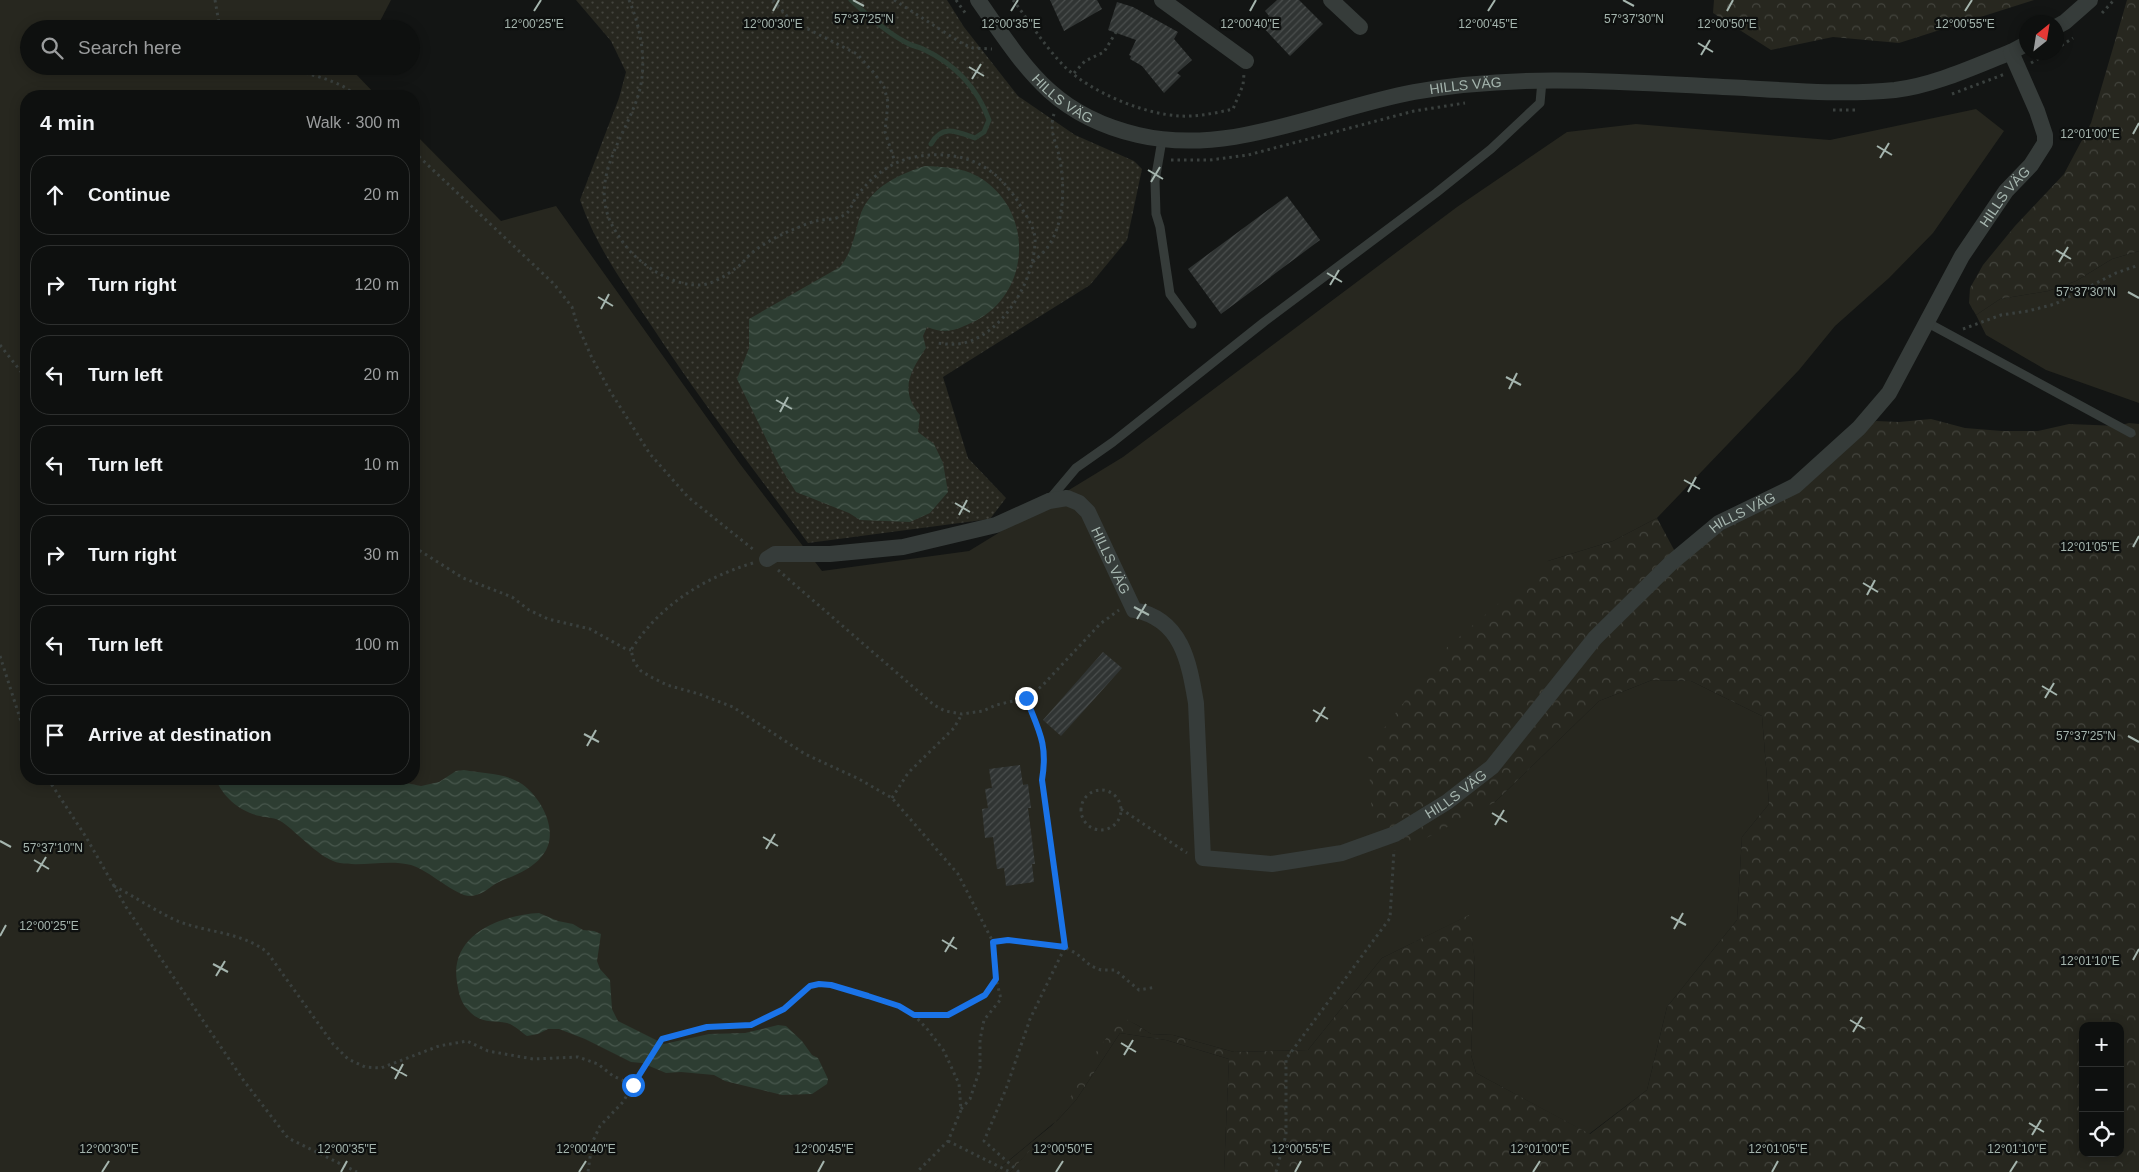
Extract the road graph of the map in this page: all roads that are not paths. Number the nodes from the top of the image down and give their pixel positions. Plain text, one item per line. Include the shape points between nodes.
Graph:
1 (978, 0) edge
2 (1162, 0) edge
3 (1332, 0) edge
4 (2090, 0) edge
5 (2064, 23) edge
6 (1360, 27) dead end
7 (2019, 48) edge
8 (2011, 52) junction
9 (1246, 61) road end
10 (1542, 81) junction
11 (1162, 140) junction
12 (1928, 323) junction
13 (1192, 324) dead end
14 (2131, 433) dead end
15 (1049, 501) junction
16 (766, 559) road end

1 - 11 street, HILLS VÄG via 1043,87 1060,101 1101,125
2 - 9 street
3 - 6 street
4 - 5 street
7 - 8 street, HILLS VÄG
8 - 10 street, HILLS VÄG via 1945,78 1898,89 1844,94 1586,80
8 - 12 street, HILLS VÄG via 2026,69 2045,143 2031,165 2006,191 1962,256
10 - 11 street, HILLS VÄG via 1504,81 1413,92 1228,139
10 - 15 lane via 1540,104 1491,149 1076,468
11 - 13 lane via 1155,181 1156,214 1170,294
12 - 14 lane
12 - 15 street, HILLS VÄG via 1889,393 1859,428 1795,486 1719,523 1672,563 1595,638 1492,767 1447,802 1394,834 1342,852 1272,864 1203,858 1196,703 1185,655 1169,626 1155,616 1134,610 1088,512 1068,498
15 - 16 street, HILLS VÄG via 996,525 903,547 830,554 774,554

